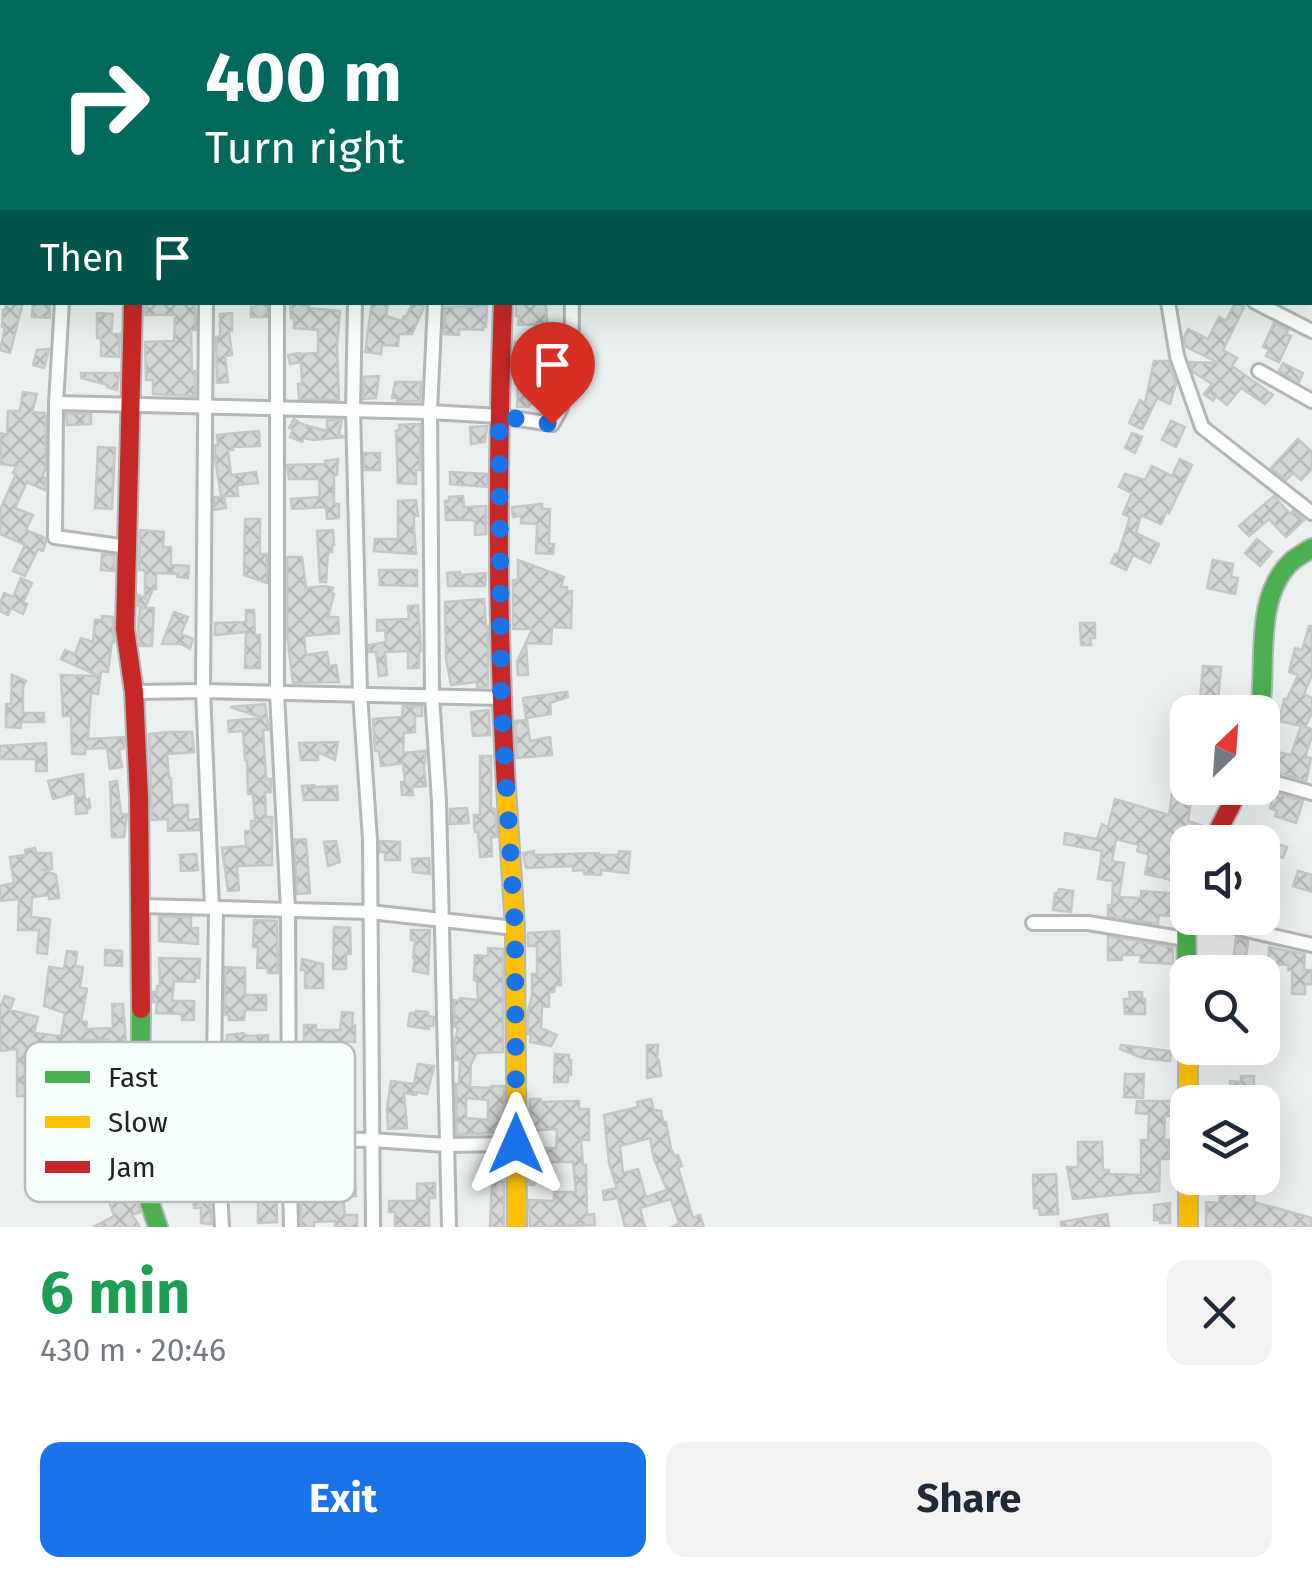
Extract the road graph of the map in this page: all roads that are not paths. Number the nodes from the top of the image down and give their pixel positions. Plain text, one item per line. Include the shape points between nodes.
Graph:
1 (62, 305) edge
2 (133, 305) edge
3 (206, 305) edge
4 (277, 305) edge
5 (355, 305) edge
6 (435, 305) edge
7 (503, 305) edge
8 (572, 305) edge
9 (1168, 305) edge
10 (1261, 305) edge
11 (1312, 331) edge
12 (1260, 371) dead end
13 (1312, 401) edge
14 (56, 403) junction
15 (132, 405) junction
16 (204, 408) junction
17 (278, 408) junction
18 (353, 409) junction
19 (430, 412) junction
20 (499, 416) junction
21 (1312, 513) edge
22 (128, 547) junction
23 (1312, 548) edge
24 (204, 691) junction
25 (134, 692) junction
26 (277, 694) junction
27 (360, 694) junction
28 (1261, 695) edge
29 (432, 696) junction
30 (501, 698) junction
31 (1280, 784) edge
32 (1312, 793) edge
33 (142, 906) junction
34 (214, 908) junction
35 (288, 910) junction
36 (370, 912) junction
37 (442, 921) junction
38 (1033, 924) dead end
39 (515, 928) junction
40 (1186, 935) edge
41 (1268, 935) edge
42 (1186, 939) junction
43 (1312, 945) edge
44 (1186, 955) edge
45 (139, 1042) edge
46 (214, 1042) edge
47 (288, 1042) edge
48 (355, 1140) edge
49 (372, 1140) junction
50 (516, 1144) junction
51 (446, 1145) junction
52 (1188, 1195) edge
53 (150, 1202) edge
54 (220, 1202) edge
55 (290, 1202) edge
56 (158, 1227) edge
57 (222, 1227) edge
58 (291, 1227) edge
59 (373, 1227) edge
60 (449, 1227) edge
61 (516, 1227) edge
62 (1188, 1227) edge

1 - 14 street
2 - 15 street
3 - 16 street
4 - 17 street
5 - 18 street
6 - 19 street
7 - 20 street
8 - 20 street via 568,382 558,415 552,424
9 - 21 street via 1177,356 1202,427
10 - 11 street
12 - 13 street
14 - 15 street
14 - 22 street via 55,537
15 - 16 street
15 - 22 street
16 - 17 street
16 - 24 street
17 - 18 street
17 - 26 street
18 - 19 street
18 - 27 street
19 - 20 street
19 - 29 street
20 - 30 street
22 - 25 street via 125,629
23 - 28 street via 1290,562 1268,602
24 - 25 street
24 - 26 street
24 - 34 street
25 - 33 street
26 - 27 street
26 - 35 street
27 - 29 street
27 - 36 street
29 - 30 street
29 - 37 street
30 - 39 street
31 - 32 street
33 - 34 street
33 - 45 street
34 - 35 street
34 - 46 street
35 - 36 street
35 - 47 street
36 - 37 street
36 - 49 street
37 - 39 street
37 - 51 street
38 - 42 street via 1088,923
39 - 50 street
40 - 42 street
41 - 43 street
42 - 44 street
48 - 49 street
49 - 51 street
49 - 59 street
50 - 51 street
50 - 61 street
51 - 60 street
52 - 62 street
53 - 56 street
54 - 57 street
55 - 58 street

